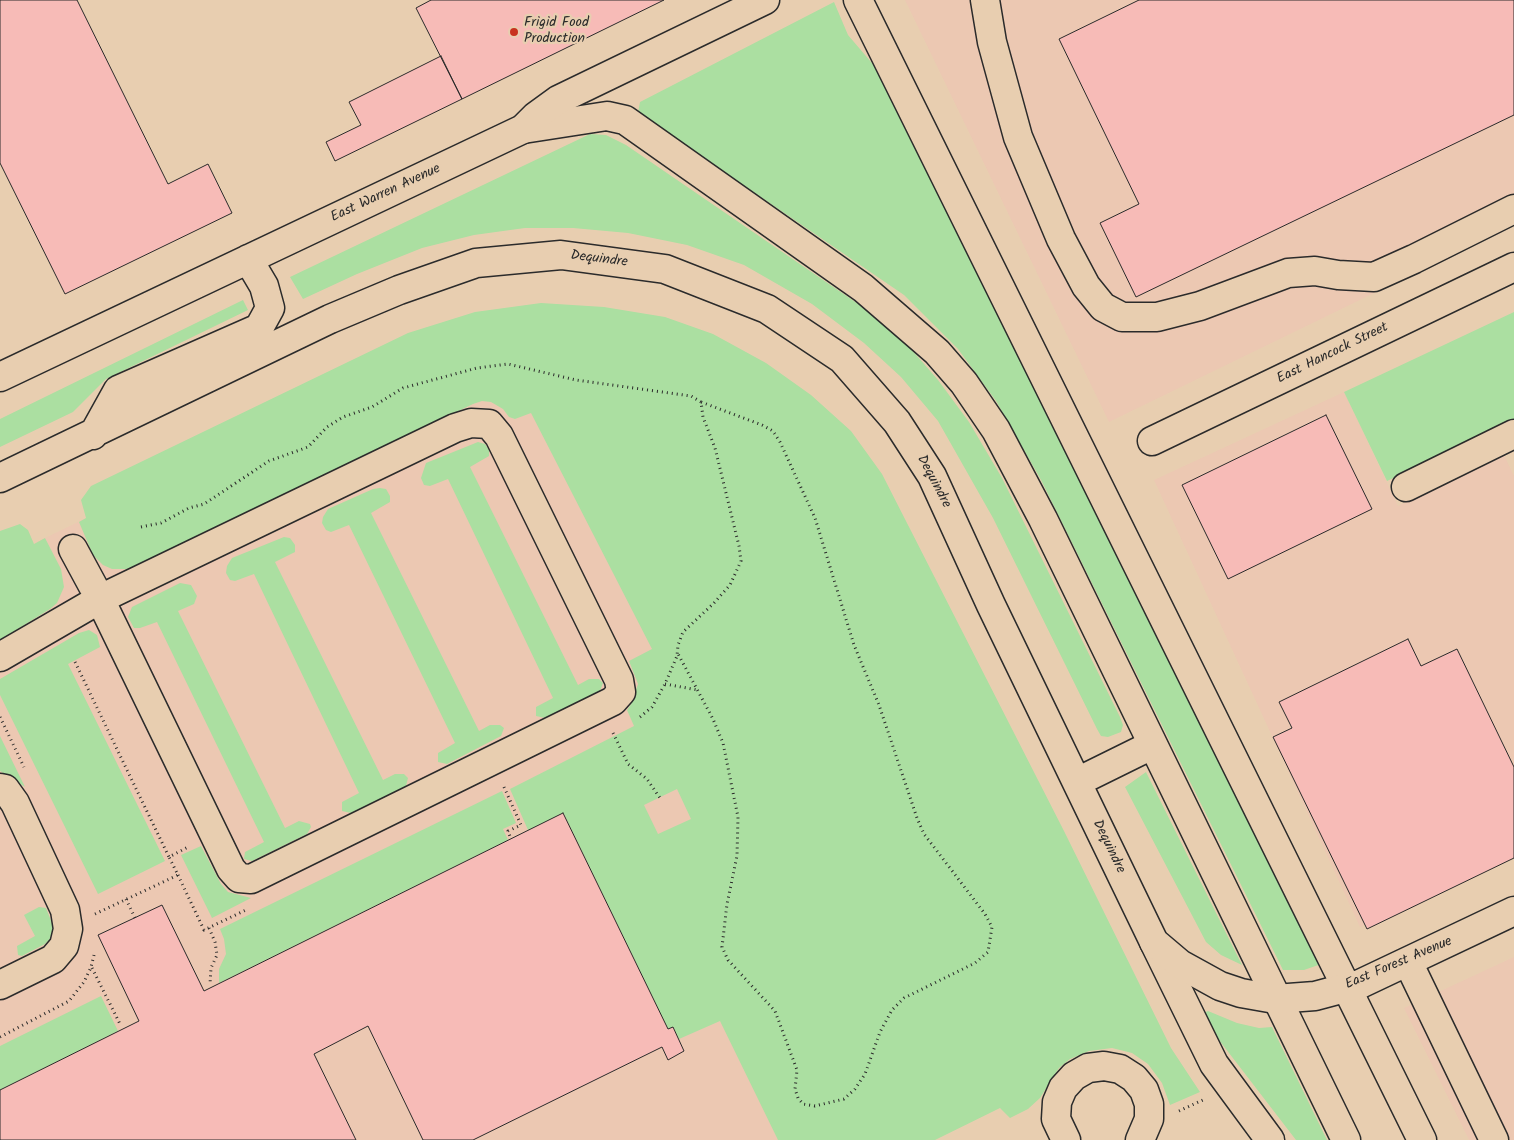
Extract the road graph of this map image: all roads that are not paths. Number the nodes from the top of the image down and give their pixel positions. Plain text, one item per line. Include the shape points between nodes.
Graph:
1 (764, 0) edge
2 (858, 0) edge
3 (985, 0) edge
4 (523, 129) junction
5 (1514, 209) edge
6 (248, 259) junction
7 (1514, 267) edge
8 (0, 376) edge
9 (1514, 434) edge
10 (93, 435) junction
11 (1152, 441) dead end
12 (0, 478) edge
13 (1406, 486) dead end
14 (74, 549) dead end
15 (100, 599) junction
16 (0, 657) edge
17 (1152, 745) junction
18 (1077, 782) junction
19 (0, 788) edge
20 (1514, 911) edge
21 (1154, 942) junction
22 (1408, 962) junction
23 (0, 985) edge
24 (1347, 988) junction
25 (1275, 999) junction
26 (1514, 1132) edge
27 (1058, 1138) edge
28 (1140, 1140) edge
29 (1270, 1140) edge
30 (1346, 1140) edge
31 (1422, 1140) edge
32 (1495, 1140) edge

1 - 4 main road, East Warren Avenue via 558,100
2 - 24 main road
3 - 5 main road via 992,42 1018,137 1061,239 1086,286 1104,307 1122,317 1157,317 1200,306 1288,273 1315,271 1374,277
4 - 6 main road, East Warren Avenue
4 - 17 main road via 607,116 625,120 863,288 937,352 964,383 996,430 1043,519
6 - 8 main road, East Warren Avenue
6 - 10 main road via 264,286 270,308 259,328 118,390
7 - 11 main road, East Hancock Street
9 - 13 main road
10 - 12 main road
10 - 18 main road, Dequindre via 293,336 399,290 476,263 560,256 665,269 767,309 842,359 897,422 932,476
14 - 15 main road
15 - 15 main road via 454,428 471,423 488,424 499,436 619,680 621,692 614,701 251,879 239,878 231,869
15 - 16 main road
17 - 18 main road
17 - 25 main road
18 - 21 main road, Dequindre
19 - 23 main road via 5,788 15,803 65,910 68,929 64,946 53,958
20 - 22 main road, East Forest Avenue
21 - 25 main road, East Forest Avenue via 1180,964 1220,986
21 - 29 main road, Dequindre via 1214,1064
22 - 24 main road, East Forest Avenue
22 - 32 main road
24 - 25 main road, East Forest Avenue via 1315,996
24 - 31 main road
25 - 30 main road
26 - 32 main road
27 - 28 main road via 1057,1102 1063,1088 1088,1068 1104,1066 1120,1069 1144,1090 1149,1104 1149,1119

